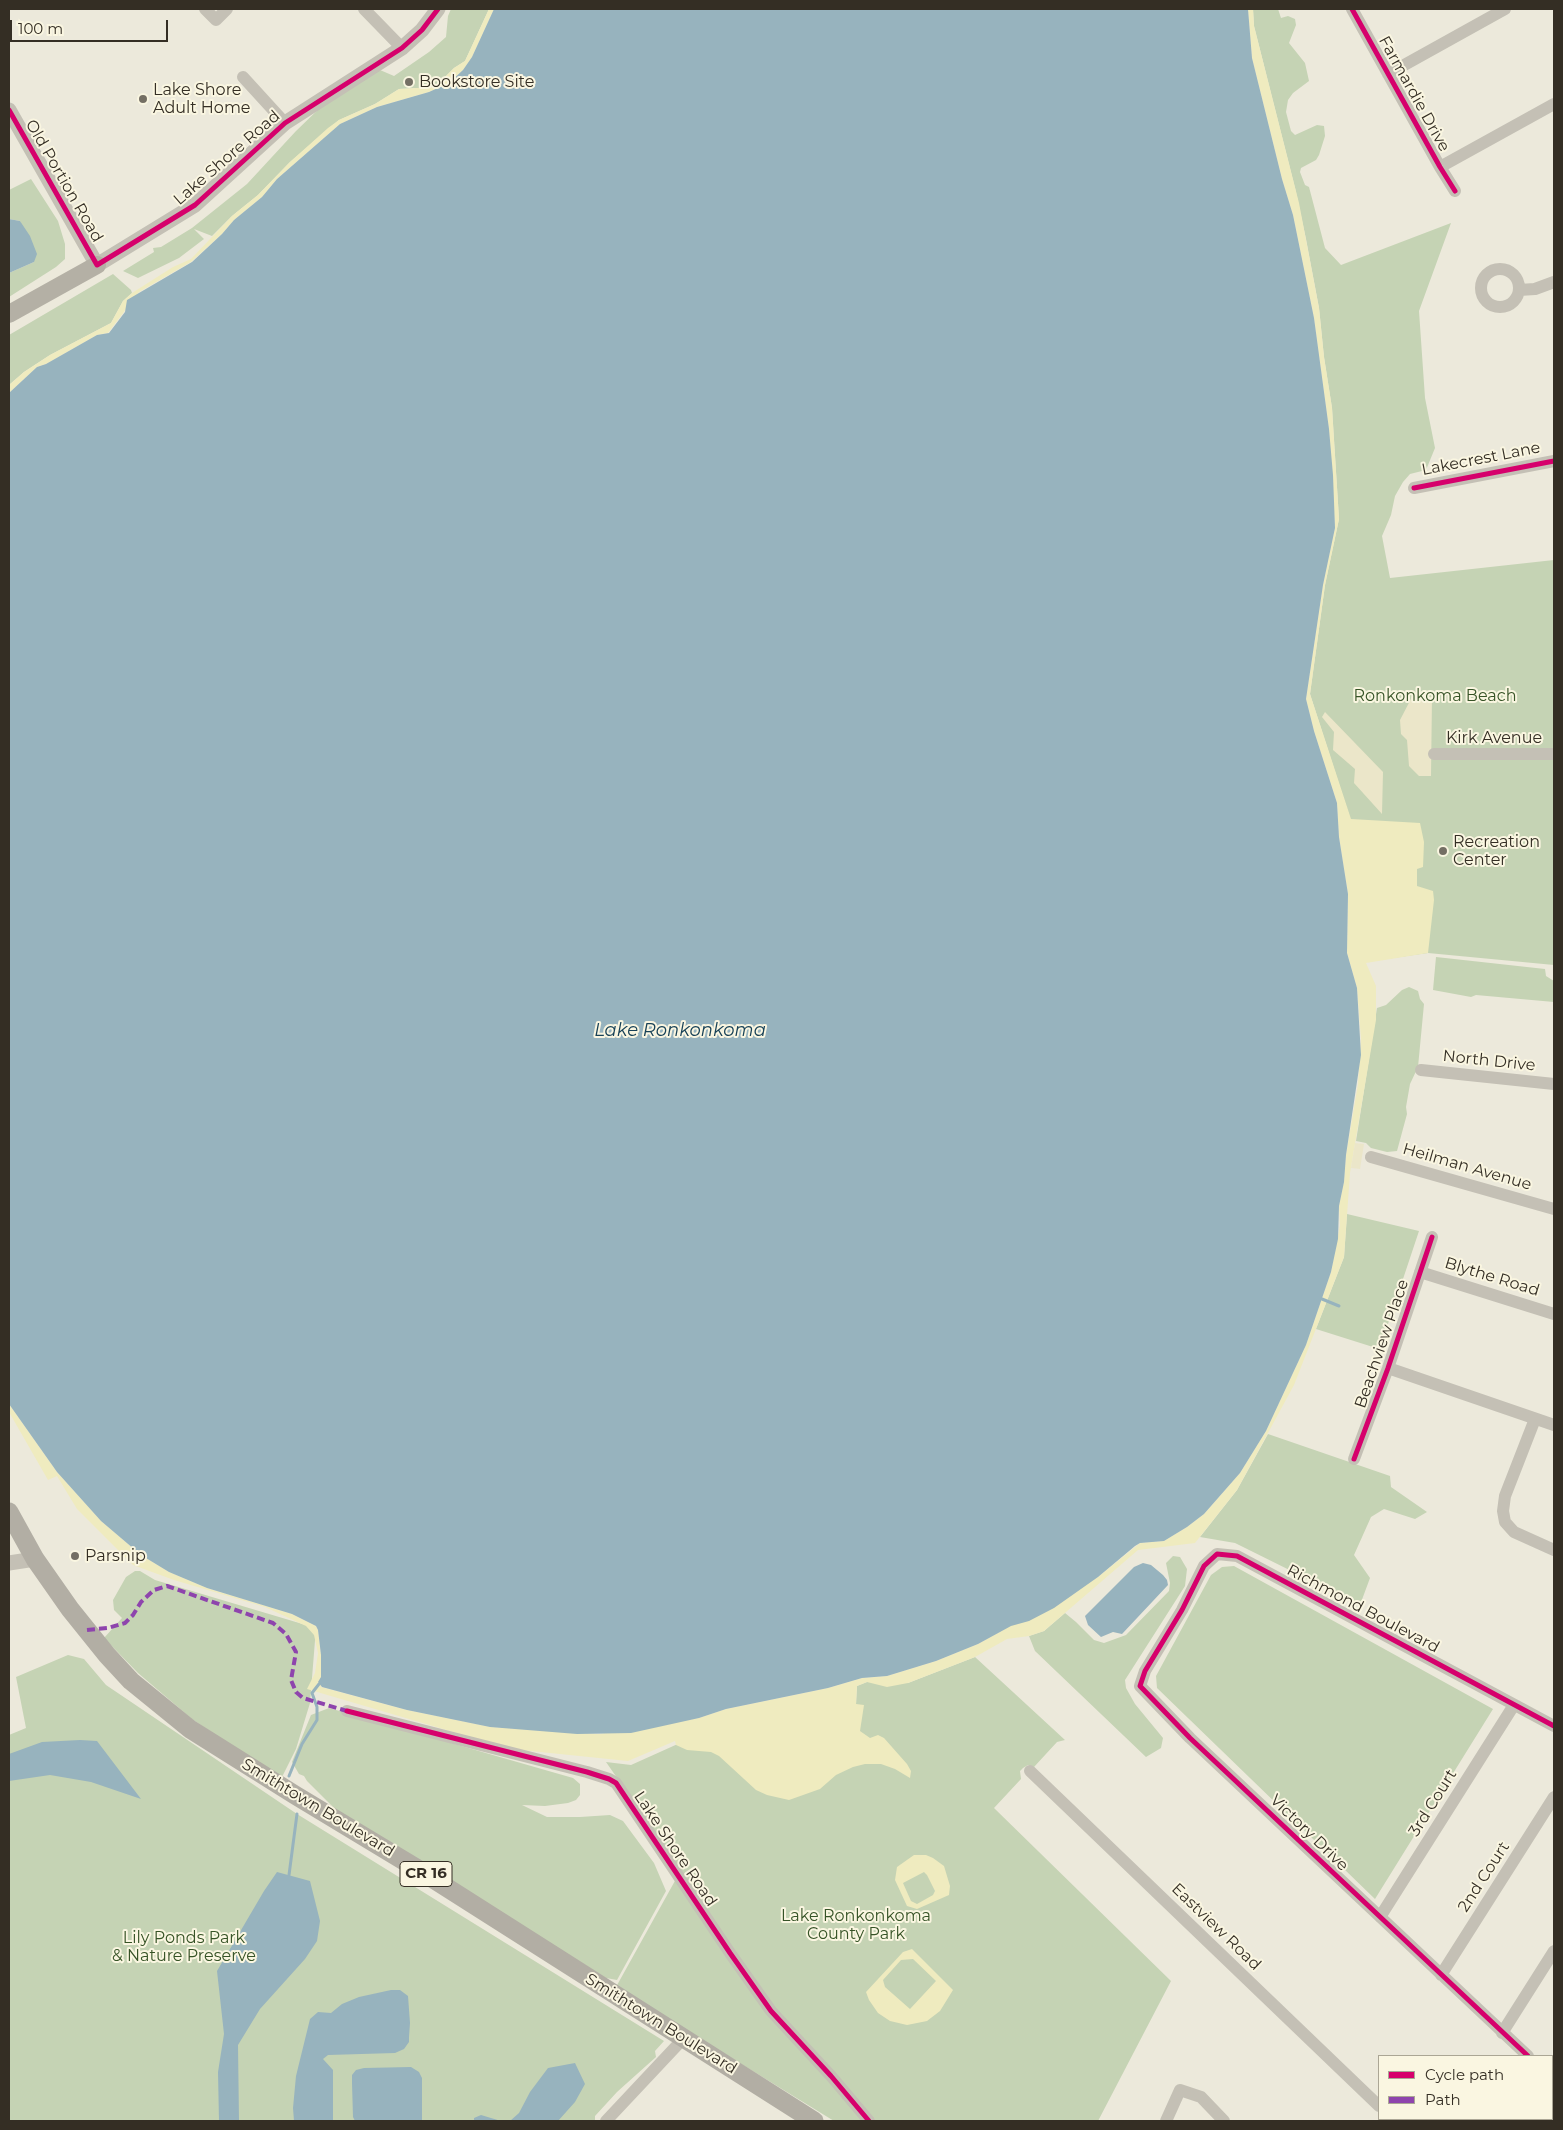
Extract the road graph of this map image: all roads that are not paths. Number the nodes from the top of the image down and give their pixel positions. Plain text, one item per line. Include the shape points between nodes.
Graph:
1 (205, 9) edge
2 (227, 9) edge
3 (364, 9) edge
4 (438, 9) edge
5 (1352, 9) edge
6 (1505, 9) edge
7 (402, 48) junction
8 (1388, 74) junction
9 (243, 77) dead end
10 (1554, 104) edge
11 (9, 110) edge
12 (285, 123) junction
13 (1440, 167) junction
14 (1455, 191) dead end
15 (97, 264) junction
16 (1554, 282) edge
17 (1519, 290) dead end
18 (9, 314) edge
19 (1554, 461) edge
20 (1414, 488) dead end
21 (1434, 754) dead end
22 (1554, 754) edge
23 (1421, 1070) dead end
24 (1554, 1084) edge
25 (1371, 1157) dead end
26 (1554, 1209) edge
27 (1432, 1237) dead end
28 (1420, 1272) junction
29 (1554, 1314) edge
30 (1388, 1368) junction
31 (1535, 1418) junction
32 (1554, 1425) edge
33 (1354, 1459) dead end
34 (9, 1512) edge
35 (1554, 1550) edge
36 (35, 1559) junction
37 (9, 1563) edge
38 (1182, 1610) joint
39 (1514, 1705) junction
40 (347, 1711) dead end
41 (1554, 1726) edge
42 (1030, 1771) dead end
43 (1554, 1797) edge
44 (1380, 1917) junction
45 (1554, 1951) edge
46 (1441, 1975) junction
47 (1502, 2033) junction
48 (683, 2039) junction
49 (1527, 2055) edge
50 (1378, 2105) edge
51 (606, 2121) edge
52 (814, 2121) edge
53 (869, 2121) edge
54 (1166, 2121) edge
55 (1224, 2121) edge

1 - 2 street via 216,20
3 - 7 street
4 - 7 street, Lake Shore Road
5 - 8 street, Farmardie Drive
6 - 8 street
7 - 12 street, Lake Shore Road
8 - 13 street, Farmardie Drive
9 - 12 street
10 - 13 street
11 - 15 street, Old Portion Road
12 - 15 street, Lake Shore Road via 195,205
13 - 14 street, Farmardie Drive
15 - 18 main road, Lake Shore Road
16 - 17 street via 1535,289
19 - 20 street, Lakecrest Lane
21 - 22 street, Kirk Avenue
23 - 24 street, North Drive
25 - 26 street, Heilman Avenue
27 - 28 street, Beachview Place
28 - 29 street, Blythe Road
28 - 30 street, Beachview Place
30 - 31 street
30 - 33 street, Beachview Place
31 - 32 street
31 - 35 street via 1505,1496 1503,1511 1505,1522 1514,1532
34 - 36 main road, Smithtown Boulevard / CR 16
36 - 37 street
36 - 48 main road, Smithtown Boulevard / CR 16 via 70,1610 130,1681 190,1729 416,1868
38 - 39 street, Richmond Boulevard via 1204,1566 1217,1554 1237,1556
38 - 44 street, Victory Drive via 1145,1671 1140,1686 1190,1738
39 - 41 street, Richmond Boulevard
39 - 44 street, 3rd Court
40 - 53 street, Lake Shore Road via 587,1772 616,1783 771,2010
42 - 50 street, Eastview Road
43 - 46 street, 2nd Court
44 - 46 street, Victory Drive
45 - 47 street
46 - 47 street, Victory Drive
47 - 49 street, Victory Drive
48 - 51 street
48 - 52 main road, Smithtown Boulevard / CR 16
54 - 55 street via 1180,2090 1200,2097

